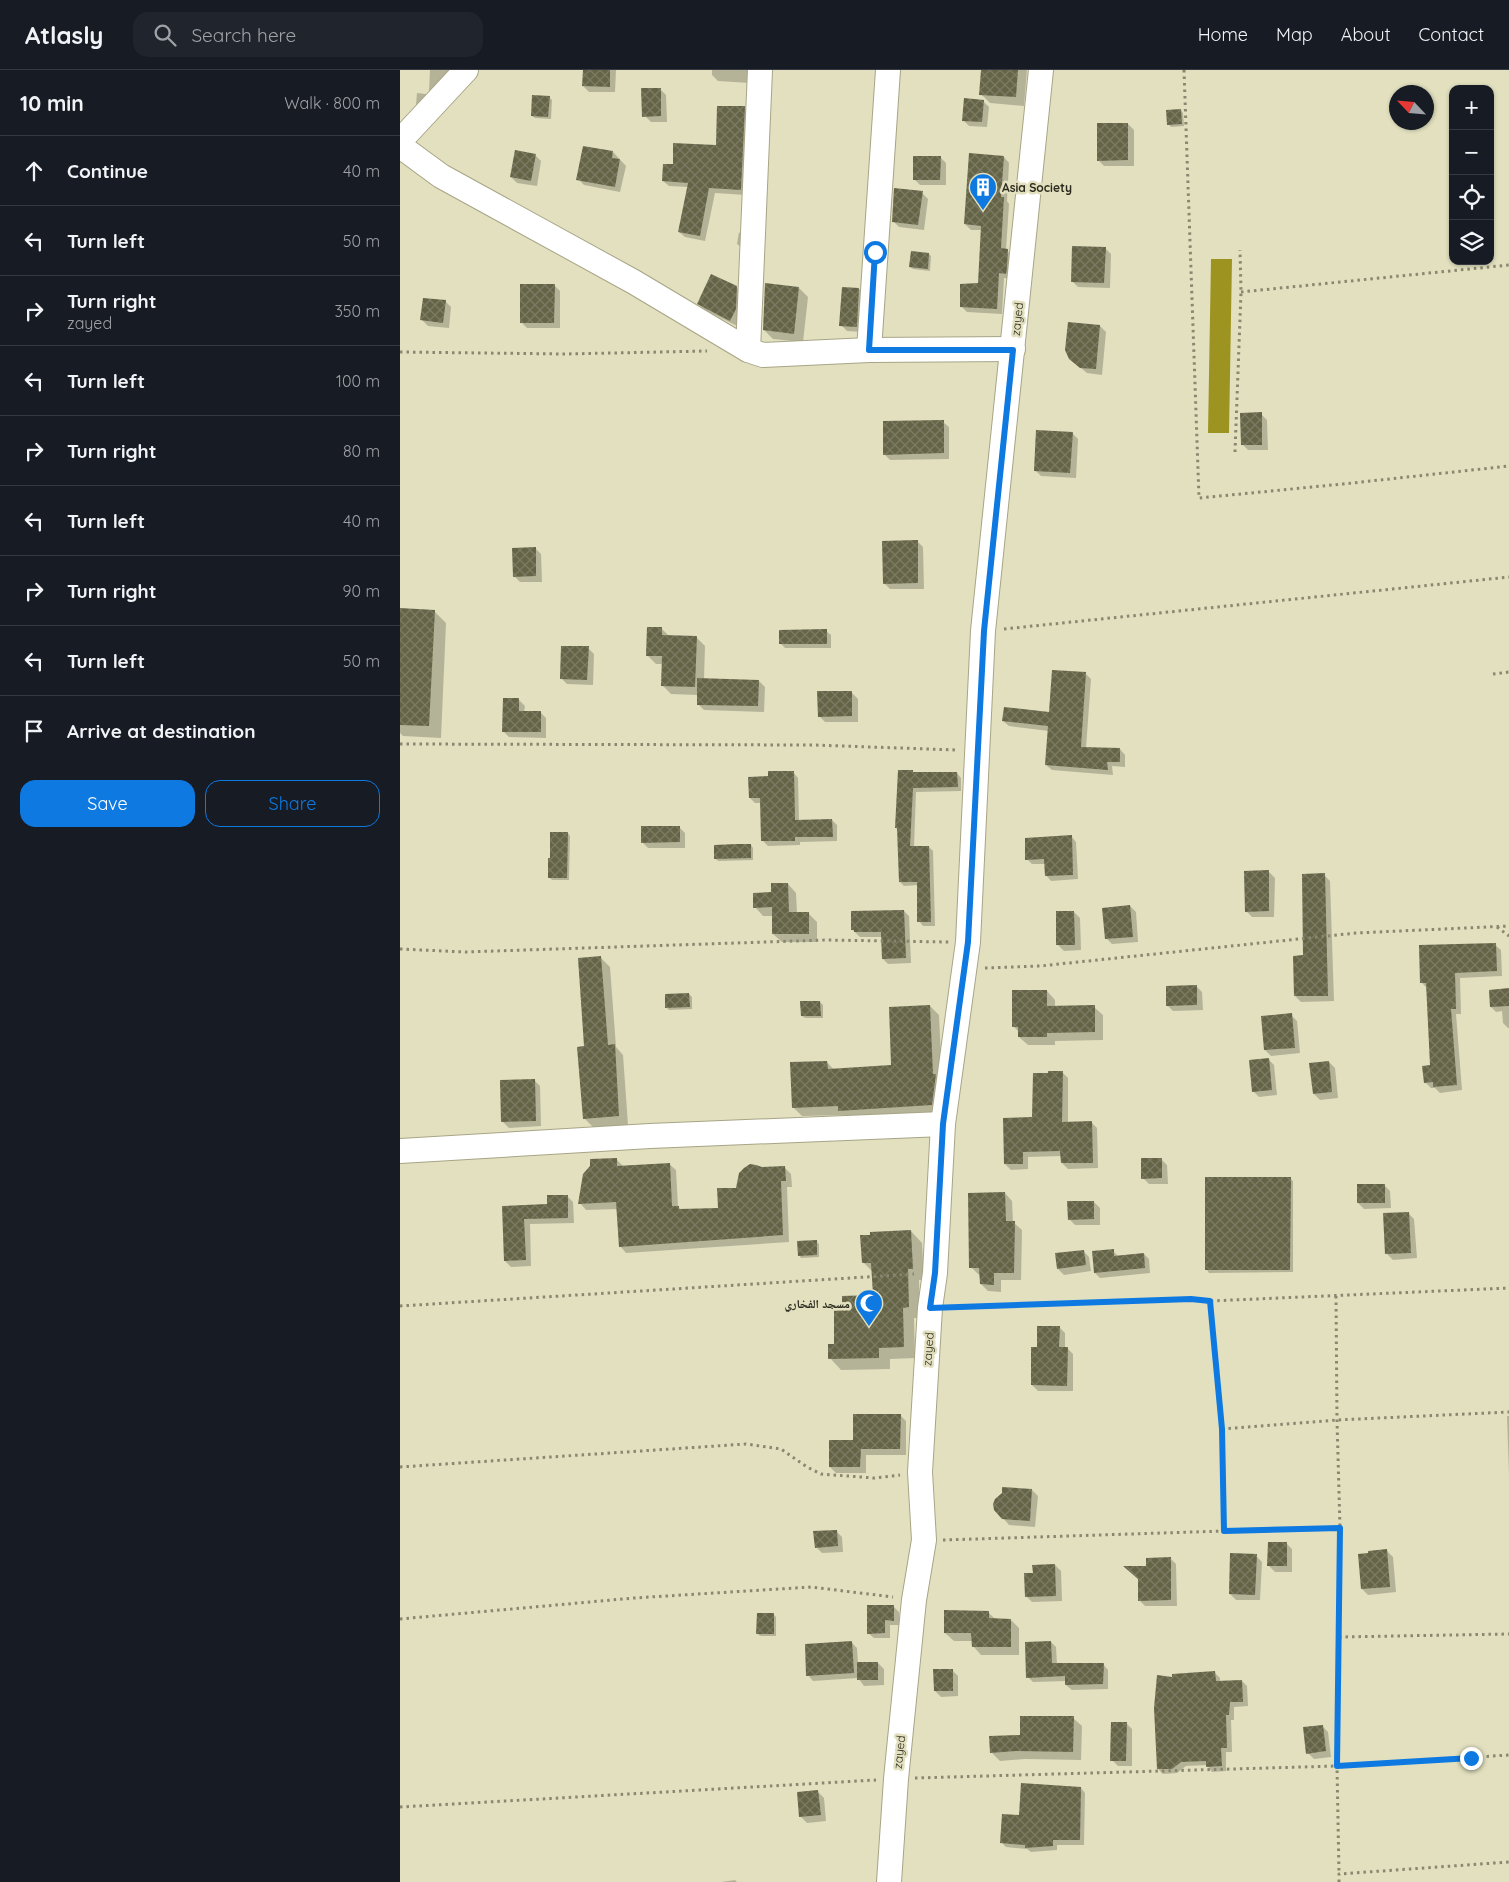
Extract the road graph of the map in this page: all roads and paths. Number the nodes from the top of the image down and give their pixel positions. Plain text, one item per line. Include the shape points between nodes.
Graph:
1 (466, 70) edge
2 (760, 70) edge
3 (888, 70) edge
4 (1041, 70) edge
5 (1184, 70) edge
6 (400, 141) edge
7 (400, 146) edge
8 (1240, 250) dead end
9 (1509, 265) edge
10 (1240, 292) junction
11 (748, 350) junction
12 (869, 350) junction
13 (1013, 350) junction
14 (709, 351) dead end
15 (400, 352) edge
16 (1235, 452) dead end
17 (1509, 466) edge
18 (1509, 576) edge
19 (984, 631) junction
20 (1509, 672) edge
21 (1493, 674) dead end
22 (400, 744) edge
23 (977, 751) junction
24 (1496, 927) dead end
25 (1509, 936) edge
26 (943, 1124) junction
27 (400, 1151) edge
28 (935, 1273) junction
29 (1509, 1288) edge
30 (1336, 1296) junction
31 (1210, 1301) junction
32 (400, 1307) edge
33 (930, 1308) junction
34 (1509, 1412) edge
35 (1337, 1420) junction
36 (1222, 1429) junction
37 (400, 1466) edge
38 (920, 1472) junction
39 (1340, 1528) junction
40 (1224, 1531) junction
41 (924, 1540) junction
42 (914, 1600) junction
43 (400, 1619) edge
44 (1509, 1634) edge
45 (1339, 1636) junction
46 (1509, 1755) edge
47 (1337, 1766) junction
48 (896, 1779) junction
49 (400, 1807) edge
50 (1509, 1862) edge
51 (1339, 1874) junction
52 (888, 1882) edge
53 (1339, 1882) edge

1 - 6 street
2 - 11 street
3 - 12 street
4 - 13 street, zayed
5 - 17 path via 1199,498
7 - 11 street via 435,173 634,282
8 - 10 path
9 - 10 path
10 - 16 path
11 - 12 street via 763,355
12 - 13 street
13 - 19 street, zayed
14 - 15 path via 565,354
18 - 19 path
19 - 23 street, zayed
20 - 21 path
22 - 23 path via 813,745
23 - 26 street, zayed via 968,942
24 - 25 path
26 - 27 street via 660,1135
26 - 28 street, zayed
28 - 32 path
28 - 33 street, zayed
29 - 30 path
30 - 31 path
30 - 35 path
31 - 33 path
31 - 36 path
33 - 38 street, zayed
34 - 35 path
35 - 36 path
35 - 39 path
36 - 40 path
37 - 38 path via 746,1444 781,1449 821,1474 874,1478
38 - 41 street, zayed
39 - 40 path
39 - 45 path
40 - 41 path
41 - 42 street, zayed
42 - 43 path via 811,1587 634,1598
42 - 48 street, zayed
44 - 45 path
45 - 47 path
46 - 47 path
47 - 48 path
47 - 51 path
48 - 49 path
48 - 52 street, zayed
50 - 51 path
51 - 53 path

